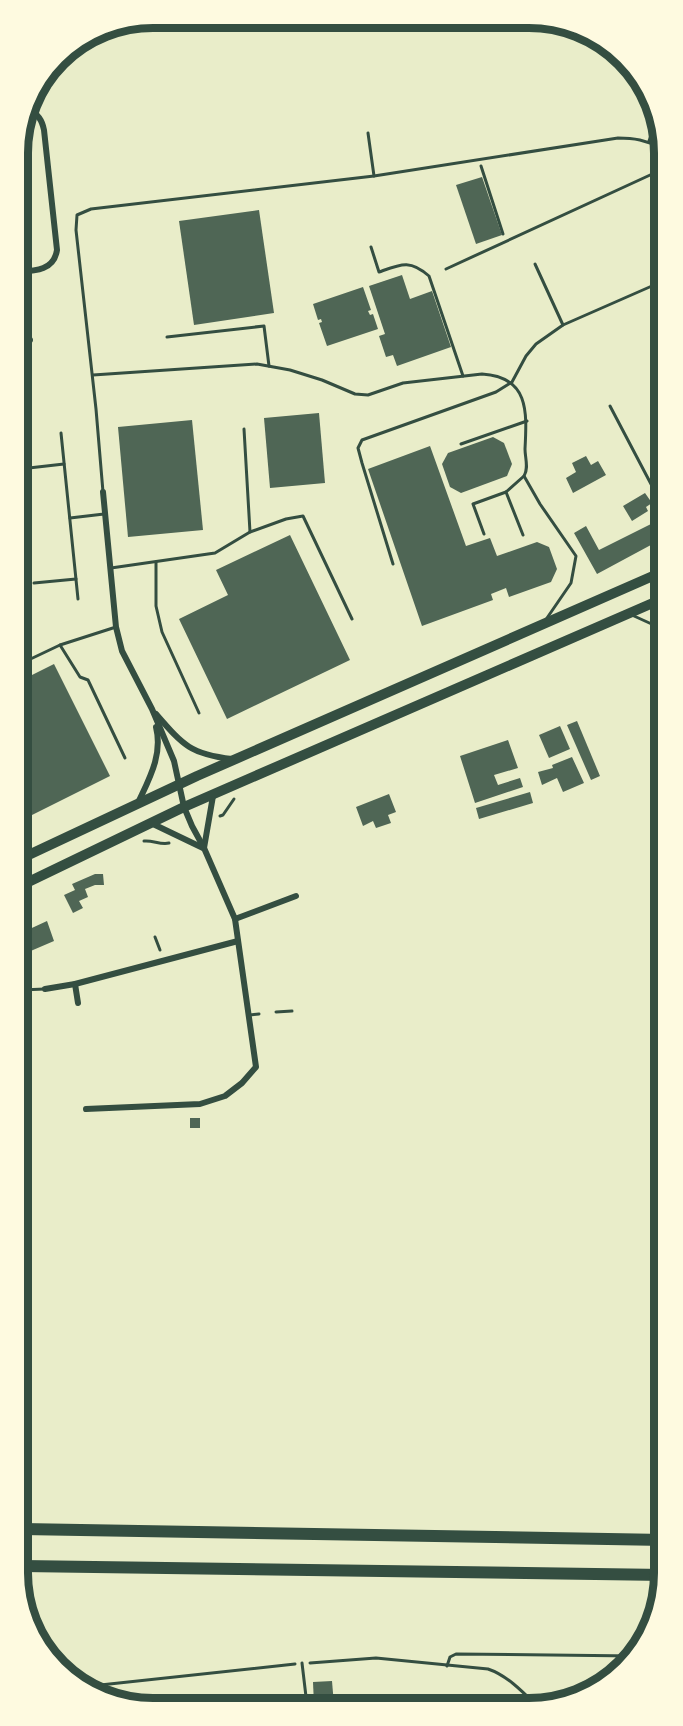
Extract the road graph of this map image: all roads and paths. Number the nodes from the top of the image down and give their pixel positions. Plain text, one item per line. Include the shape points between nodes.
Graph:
1 (35, 112) edge
2 (652, 132) edge
3 (368, 133) dead end
4 (649, 141) junction
5 (653, 144) edge
6 (479, 159) junction
7 (654, 173) edge
8 (374, 176) junction
9 (506, 241) junction
10 (371, 247) dead end
11 (535, 264) dead end
12 (446, 269) dead end
13 (29, 272) edge
14 (654, 285) edge
15 (563, 325) junction
16 (167, 337) dead end
17 (269, 366) junction
18 (93, 375) junction
19 (463, 376) junction
20 (512, 382) junction
21 (610, 406) dead end
22 (527, 421) junction
23 (244, 429) dead end
24 (61, 433) dead end
25 (461, 444) dead end
26 (64, 464) junction
27 (29, 468) edge
28 (524, 476) junction
29 (654, 490) edge
30 (104, 492) joint
31 (506, 492) junction
32 (106, 514) junction
33 (70, 518) junction
34 (250, 532) junction
35 (484, 534) dead end
36 (523, 535) dead end
37 (156, 562) junction
38 (393, 564) dead end
39 (111, 568) junction
40 (654, 576) edge
41 (76, 579) junction
42 (34, 583) dead end
43 (78, 599) dead end
44 (654, 603) edge
45 (630, 614) junction
46 (351, 619) dead end
47 (543, 625) junction
48 (654, 625) edge
49 (116, 627) junction
50 (60, 645) junction
51 (29, 660) edge
52 (152, 709) junction
53 (199, 713) dead end
54 (124, 758) dead end
55 (236, 759) junction
56 (179, 784) junction
57 (213, 795) junction
58 (138, 804) junction
59 (184, 807) junction
60 (153, 824) junction
61 (204, 848) junction
62 (29, 855) edge
63 (28, 882) edge
64 (296, 896) dead end
65 (235, 919) junction
66 (155, 937) dead end
67 (238, 941) junction
68 (163, 961) junction
69 (75, 984) junction
70 (45, 989) joint
71 (28, 990) edge
72 (78, 1003) dead end
73 (292, 1011) dead end
74 (276, 1012) dead end
75 (259, 1014) dead end
76 (248, 1015) junction
77 (86, 1109) dead end
78 (28, 1529) edge
79 (654, 1540) edge
80 (28, 1566) edge
81 (654, 1575) edge
82 (623, 1656) edge
83 (302, 1663) junction
84 (447, 1666) junction
85 (98, 1685) edge
86 (307, 1698) edge
87 (529, 1698) edge

1 - 13 street via 44,130 57,250 49,266
2 - 4 lane
3 - 8 lane
4 - 5 lane
4 - 6 lane via 618,138
6 - 8 lane
6 - 9 path
7 - 9 lane
8 - 18 lane via 91,209 77,215
9 - 12 lane
10 - 19 lane via 379,272 402,264 418,266 429,276
11 - 15 lane
14 - 15 lane
15 - 20 lane via 536,344
16 - 17 lane via 264,326
17 - 18 lane
17 - 19 lane via 368,395 403,383
18 - 30 lane
19 - 20 lane via 494,375
20 - 22 lane via 525,406
20 - 38 lane via 496,392 358,444
21 - 29 lane
22 - 25 lane
22 - 28 lane
23 - 34 lane
24 - 26 lane
26 - 27 lane
26 - 33 lane
28 - 31 lane
28 - 47 lane via 576,556 572,583
30 - 32 street
31 - 35 lane via 473,504
31 - 36 lane
32 - 33 lane
32 - 39 street
33 - 41 lane
34 - 37 lane via 215,553
34 - 46 lane via 303,516
37 - 39 lane
37 - 53 lane via 156,606 162,632
39 - 49 street
40 - 47 main road
41 - 42 lane
41 - 43 lane
44 - 45 main road
45 - 48 lane
45 - 57 main road
47 - 55 main road
49 - 50 lane
49 - 52 street via 122,651
50 - 51 lane
50 - 54 lane via 80,677 88,681
52 - 55 street via 180,741 195,750 208,756
52 - 56 street via 174,761
52 - 58 street via 158,754
55 - 56 main road
56 - 58 main road
56 - 59 street
57 - 59 main road
57 - 61 street
58 - 62 main road
59 - 60 main road
59 - 61 street
60 - 61 street
60 - 63 main road
61 - 65 street
64 - 65 street
65 - 67 street
66 - 68 path
67 - 68 street
67 - 76 street
68 - 69 street
69 - 70 street
69 - 72 street
70 - 71 lane
73 - 74 lane
75 - 76 lane
76 - 77 street via 256,1067 225,1096 200,1104
78 - 79 highway
80 - 81 highway
82 - 84 path via 456,1654
83 - 84 path via 376,1658
83 - 85 path
83 - 86 lane
84 - 87 path via 496,1672

